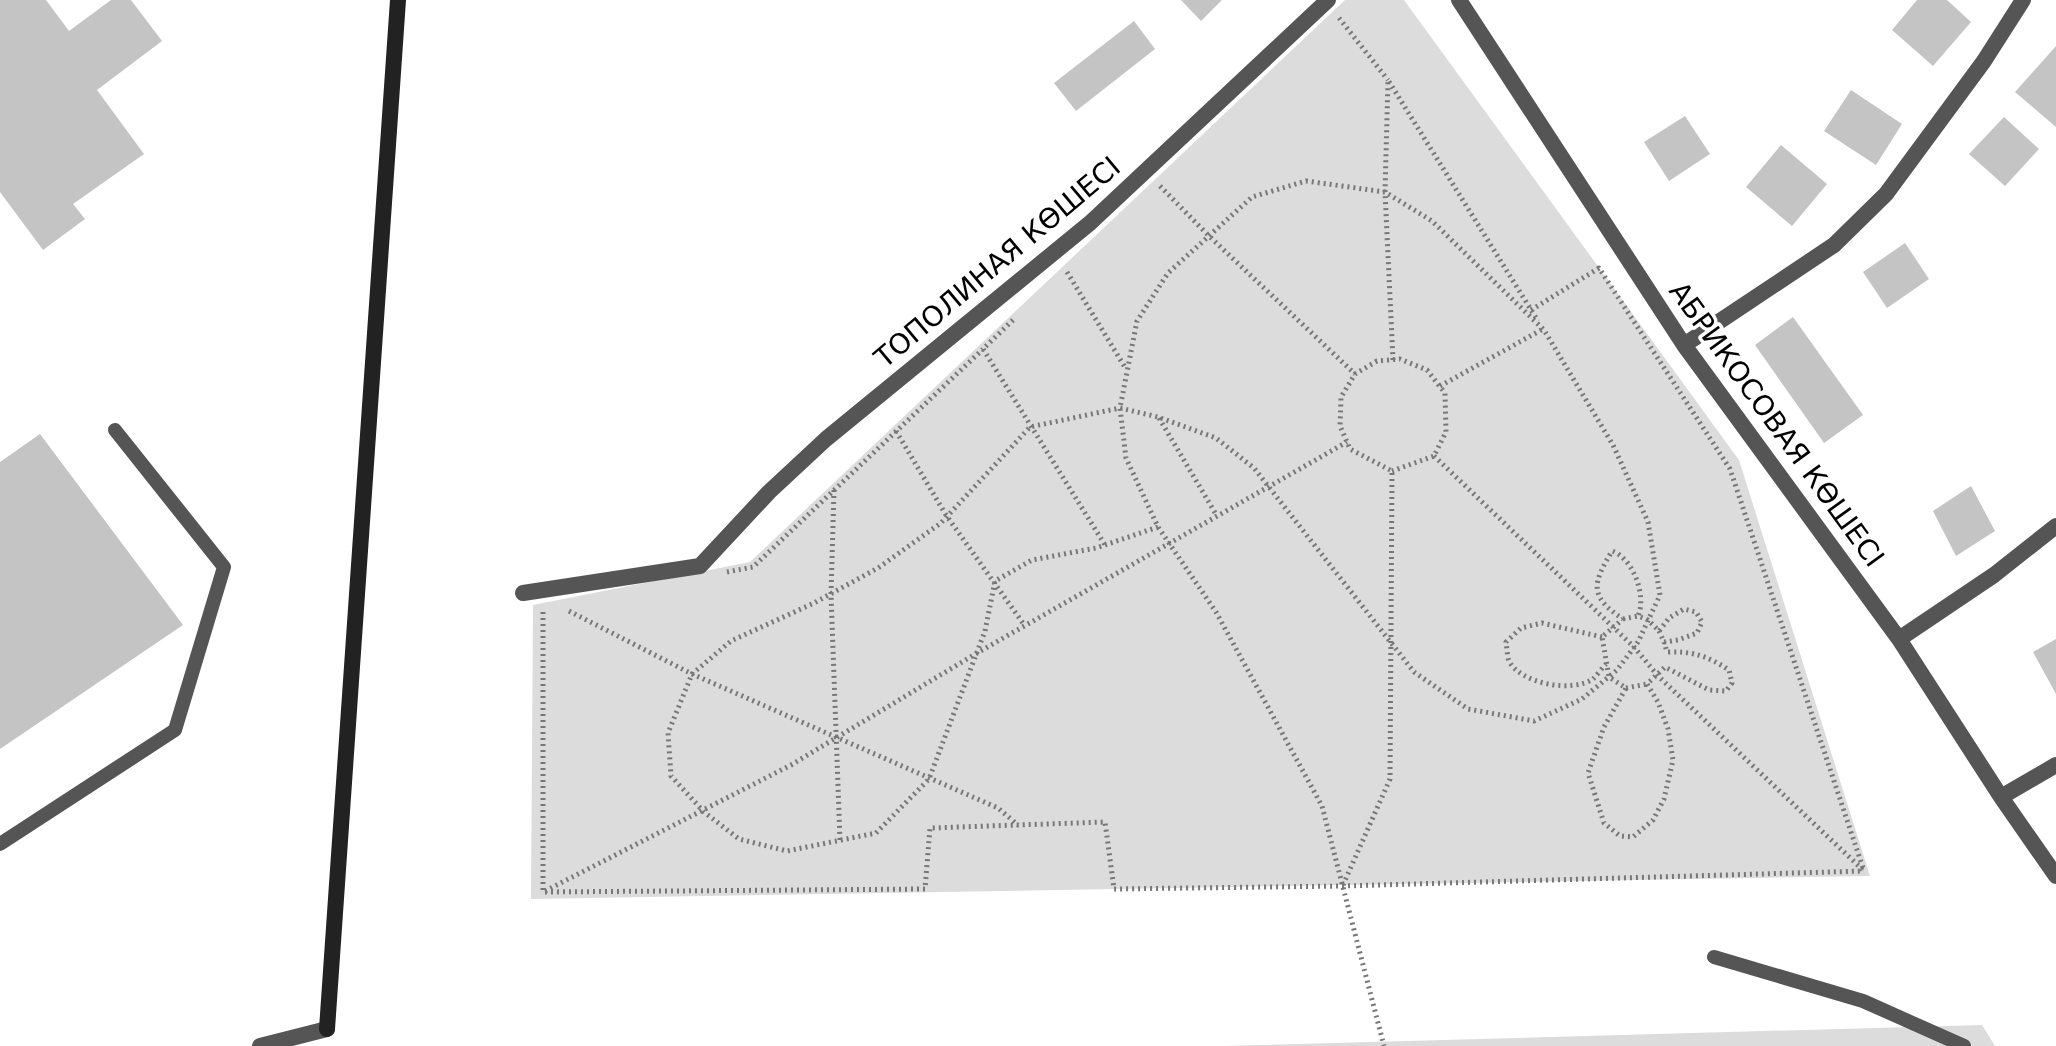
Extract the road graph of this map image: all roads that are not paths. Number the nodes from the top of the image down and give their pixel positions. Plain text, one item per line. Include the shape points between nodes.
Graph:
1 (398, 0) edge
2 (1328, 0) edge
3 (1459, 0) edge
4 (2023, 0) edge
5 (1684, 345) junction
6 (115, 430) dead end
7 (2056, 526) edge
8 (523, 593) dead end
9 (1899, 639) junction
10 (2056, 765) edge
11 (2001, 797) junction
12 (0, 844) edge
13 (2056, 876) edge
14 (1714, 957) dead end
15 (260, 1046) edge
16 (1964, 1046) edge

1 - 15 street via 327,1029
2 - 8 street, ТОПОЛИНАЯ КӨШЕСІ via 1090,223 826,439 700,566
3 - 5 street, АБРИКОСОВАЯ КӨШЕСІ
4 - 5 street via 1886,194 1834,245
5 - 9 street, АБРИКОСОВАЯ КӨШЕСІ
6 - 12 lane via 224,567 175,730
7 - 9 street
9 - 11 street, АБРИКОСОВАЯ КӨШЕСІ
10 - 11 street
11 - 13 street, АБРИКОСОВАЯ КӨШЕСІ
14 - 16 lane via 1863,1001

